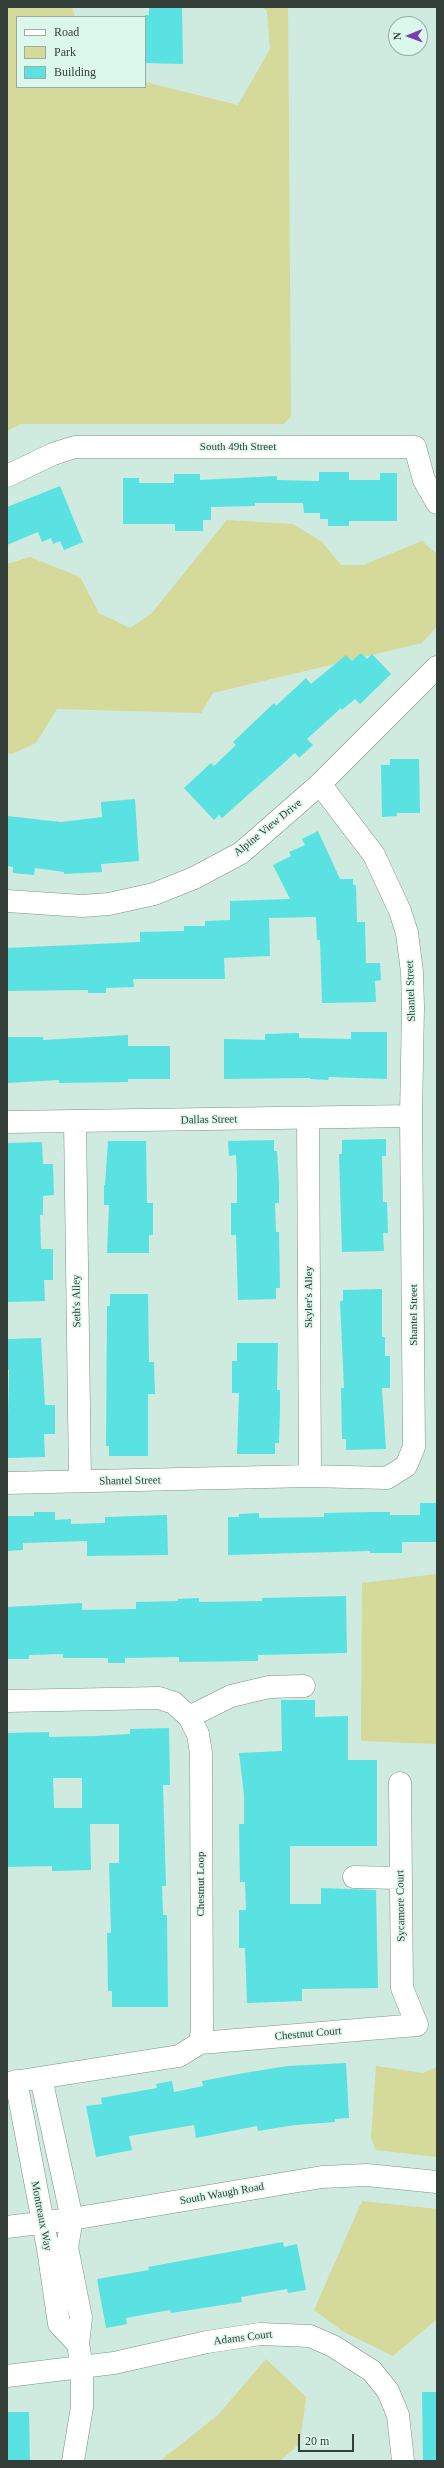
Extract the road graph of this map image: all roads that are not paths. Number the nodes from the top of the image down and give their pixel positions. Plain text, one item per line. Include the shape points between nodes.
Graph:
1 (7, 476) edge
2 (437, 504) edge
3 (437, 667) edge
4 (320, 784) junction
5 (7, 901) edge
6 (411, 1116) junction
7 (308, 1118) junction
8 (75, 1121) junction
9 (7, 1122) edge
10 (310, 1476) junction
11 (80, 1482) junction
12 (7, 1483) edge
13 (304, 1686) dead end
14 (7, 1702) edge
15 (189, 1717) junction
16 (400, 1784) dead end
17 (354, 1877) dead end
18 (401, 1878) junction
19 (417, 2025) joint
20 (200, 2043) junction
21 (41, 2078) junction
22 (11, 2082) edge
23 (437, 2182) edge
24 (72, 2219) junction
25 (43, 2224) junction
26 (7, 2227) edge
27 (78, 2344) junction
28 (82, 2367) junction
29 (7, 2376) edge
30 (73, 2461) edge
31 (403, 2461) edge

1 - 2 street, South 49th Street via 53,454 75,447 415,447 424,480
3 - 4 street, Alpine View Drive
4 - 5 street, Alpine View Drive via 241,854 194,878 154,894 109,904 82,906
4 - 6 street, Shantel Street via 374,855 400,911 406,933 412,986
6 - 7 street, Dallas Street
6 - 10 street, Shantel Street via 414,1447 406,1466 387,1478
7 - 8 street, Dallas Street
7 - 10 street, Skyler's Alley
8 - 9 street, Dallas Street
8 - 11 street, Seth's Alley
10 - 11 street, Shantel Street
11 - 12 street, Shantel Street
13 - 15 street via 269,1687 231,1696
14 - 15 street, Chestnut Loop via 159,1698 174,1703
15 - 20 street, Chestnut Loop via 198,1734 200,1753
16 - 18 street, Sycamore Court
17 - 18 street
18 - 19 street, Sycamore Court via 402,1988
19 - 20 street, Chestnut Court
20 - 21 street via 179,2056
21 - 22 street
21 - 24 street, Montreaux Way
22 - 25 street, Montreaux Way
23 - 24 street, South Waugh Road via 366,2175 322,2177
24 - 25 street, South Waugh Road
24 - 27 street, Montreaux Way via 67,2247 81,2318
25 - 26 street, South Waugh Road
25 - 27 street, Montreaux Way via 59,2324
27 - 28 street, Montreaux Way
28 - 29 street, Adams Court
28 - 30 street, Montreaux Way via 82,2407
28 - 31 street, Adams Court via 260,2334 310,2336 333,2346 372,2371 388,2391 398,2415

